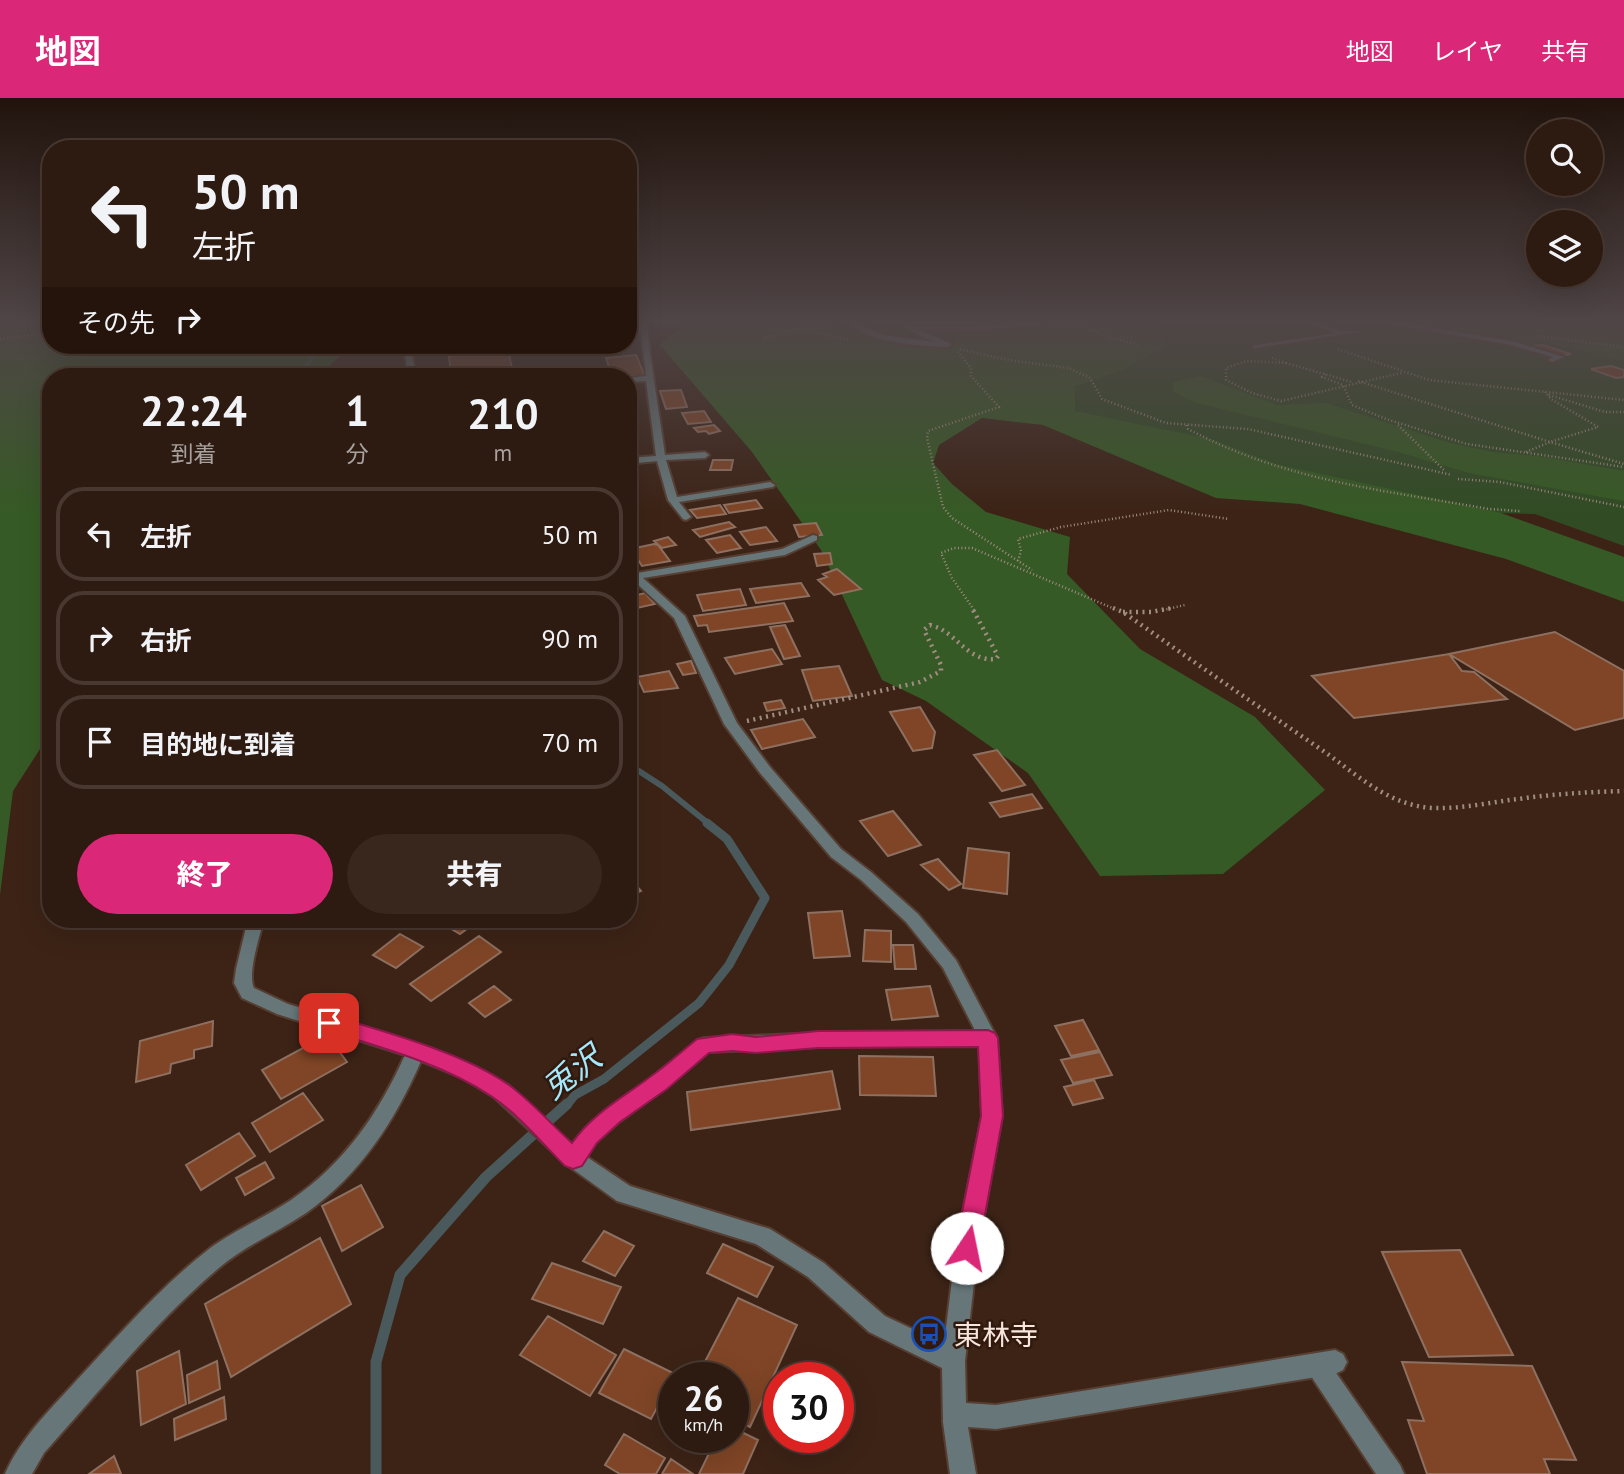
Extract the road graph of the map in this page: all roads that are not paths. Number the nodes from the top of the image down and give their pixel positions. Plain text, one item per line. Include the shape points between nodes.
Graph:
1 (651, 384) edge
2 (705, 455) dead end
3 (661, 458) junction
4 (637, 460) edge
5 (770, 485) dead end
6 (673, 500) junction
7 (685, 517) dead end
8 (813, 538) dead end
9 (637, 573) edge
10 (637, 580) edge
11 (254, 928) edge
12 (988, 1038) junction
13 (416, 1051) junction
14 (573, 1159) junction
15 (953, 1361) junction
16 (955, 1414) junction
17 (18, 1474) edge
18 (963, 1474) edge
19 (1391, 1474) edge

1 - 3 street
2 - 3 street
3 - 4 street
3 - 6 street
5 - 6 street
6 - 7 street
8 - 9 street via 785,552
10 - 12 street via 679,616 731,724 765,770 836,853 912,918 950,964
11 - 13 street via 244,969 248,993 283,1009
12 - 14 street via 704,1045 589,1136
12 - 15 street via 992,1116 967,1248
13 - 14 street via 502,1091
13 - 17 street via 398,1094 371,1137 336,1178 216,1256 176,1292 35,1444
14 - 15 street via 624,1194 762,1236 816,1270 877,1324
15 - 16 street
16 - 18 street
16 - 19 street via 996,1417 1326,1363

